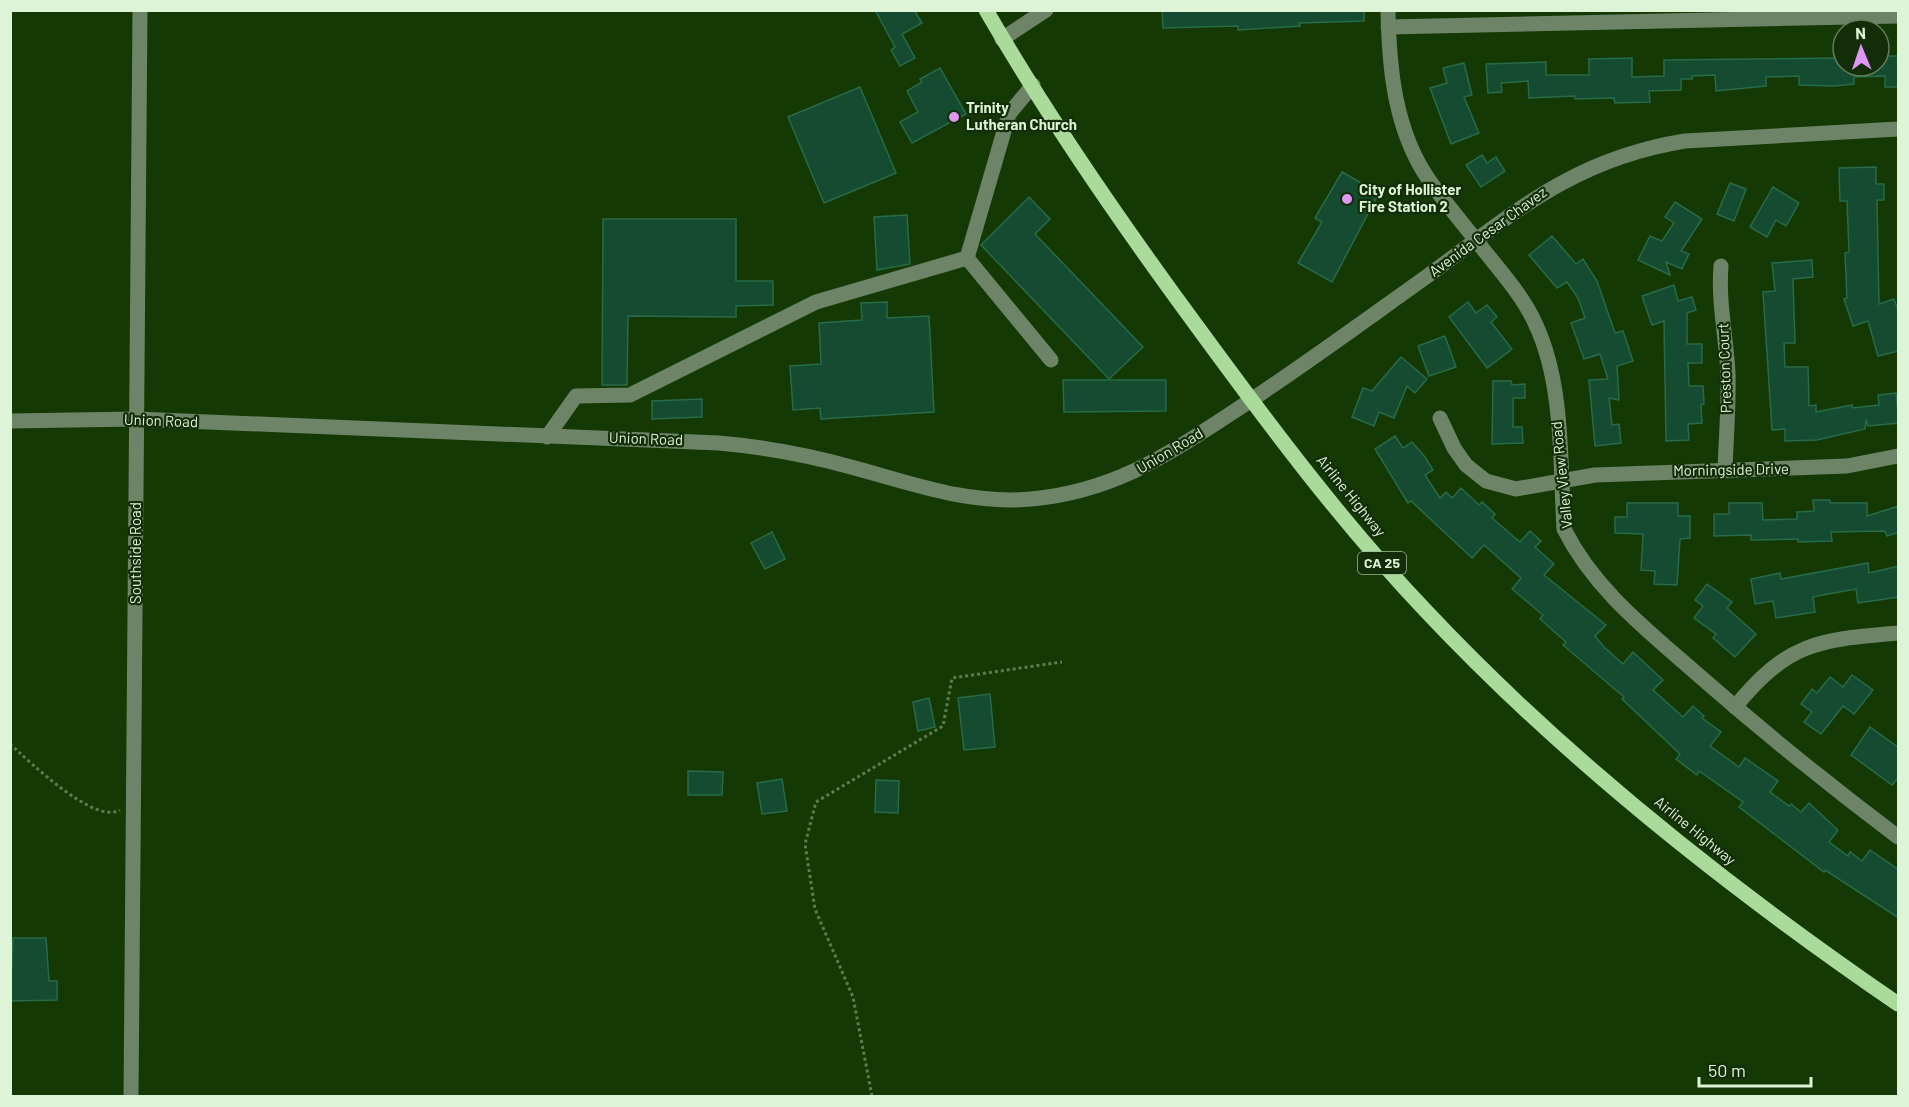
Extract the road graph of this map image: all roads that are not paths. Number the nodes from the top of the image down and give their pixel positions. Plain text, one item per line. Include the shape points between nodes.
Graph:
1 (140, 10) edge
2 (986, 10) edge
3 (1046, 10) edge
4 (1388, 10) edge
5 (1749, 15) edge
6 (1899, 16) edge
7 (1388, 27) junction
8 (1002, 39) junction
9 (1033, 85) junction
10 (1899, 129) edge
11 (1476, 240) junction
12 (967, 258) junction
13 (1721, 266) dead end
14 (1051, 360) dead end
15 (1251, 400) junction
16 (1440, 418) dead end
17 (136, 419) junction
18 (10, 421) edge
19 (547, 437) junction
20 (1899, 456) edge
21 (1725, 471) junction
22 (1562, 479) junction
23 (1899, 633) edge
24 (1735, 707) junction
25 (1899, 837) edge
26 (1899, 1004) edge
27 (131, 1096) edge

1 - 17 street, Southside Road
2 - 8 main road, Airline Highway / CA 25
3 - 8 street
4 - 7 street, Valley View Road
5 - 6 street
5 - 7 street
7 - 11 street, Valley View Road via 1394,95 1414,153 1428,179
8 - 9 main road, Airline Highway / CA 25
9 - 12 street via 1010,114
9 - 15 main road, Airline Highway / CA 25 via 1121,222
10 - 11 street, Avenida Cesar Chavez via 1730,137 1656,145 1561,181
11 - 15 street, Avenida Cesar Chavez
11 - 22 street, Valley View Road via 1519,295 1544,345 1554,390
12 - 14 street
12 - 19 street via 816,302 630,395 576,396
13 - 21 street, Preston Court via 1719,292 1728,376
15 - 19 street, Union Road via 1162,459 1121,479 1075,493 1009,501 943,493 765,447 683,440
15 - 26 main road, Airline Highway / CA 25 via 1374,554 1562,743 1752,899
16 - 22 street, Morningside Drive via 1466,465 1486,481 1516,489
17 - 18 street, Union Road
17 - 19 street, Union Road
17 - 27 street, Southside Road
20 - 21 street, Morningside Drive via 1848,466
21 - 22 street, Morningside Drive via 1634,472
22 - 24 street, Valley View Road via 1564,529 1592,574 1618,605
23 - 24 street via 1851,636 1813,644 1771,669
24 - 25 street, Valley View Road

